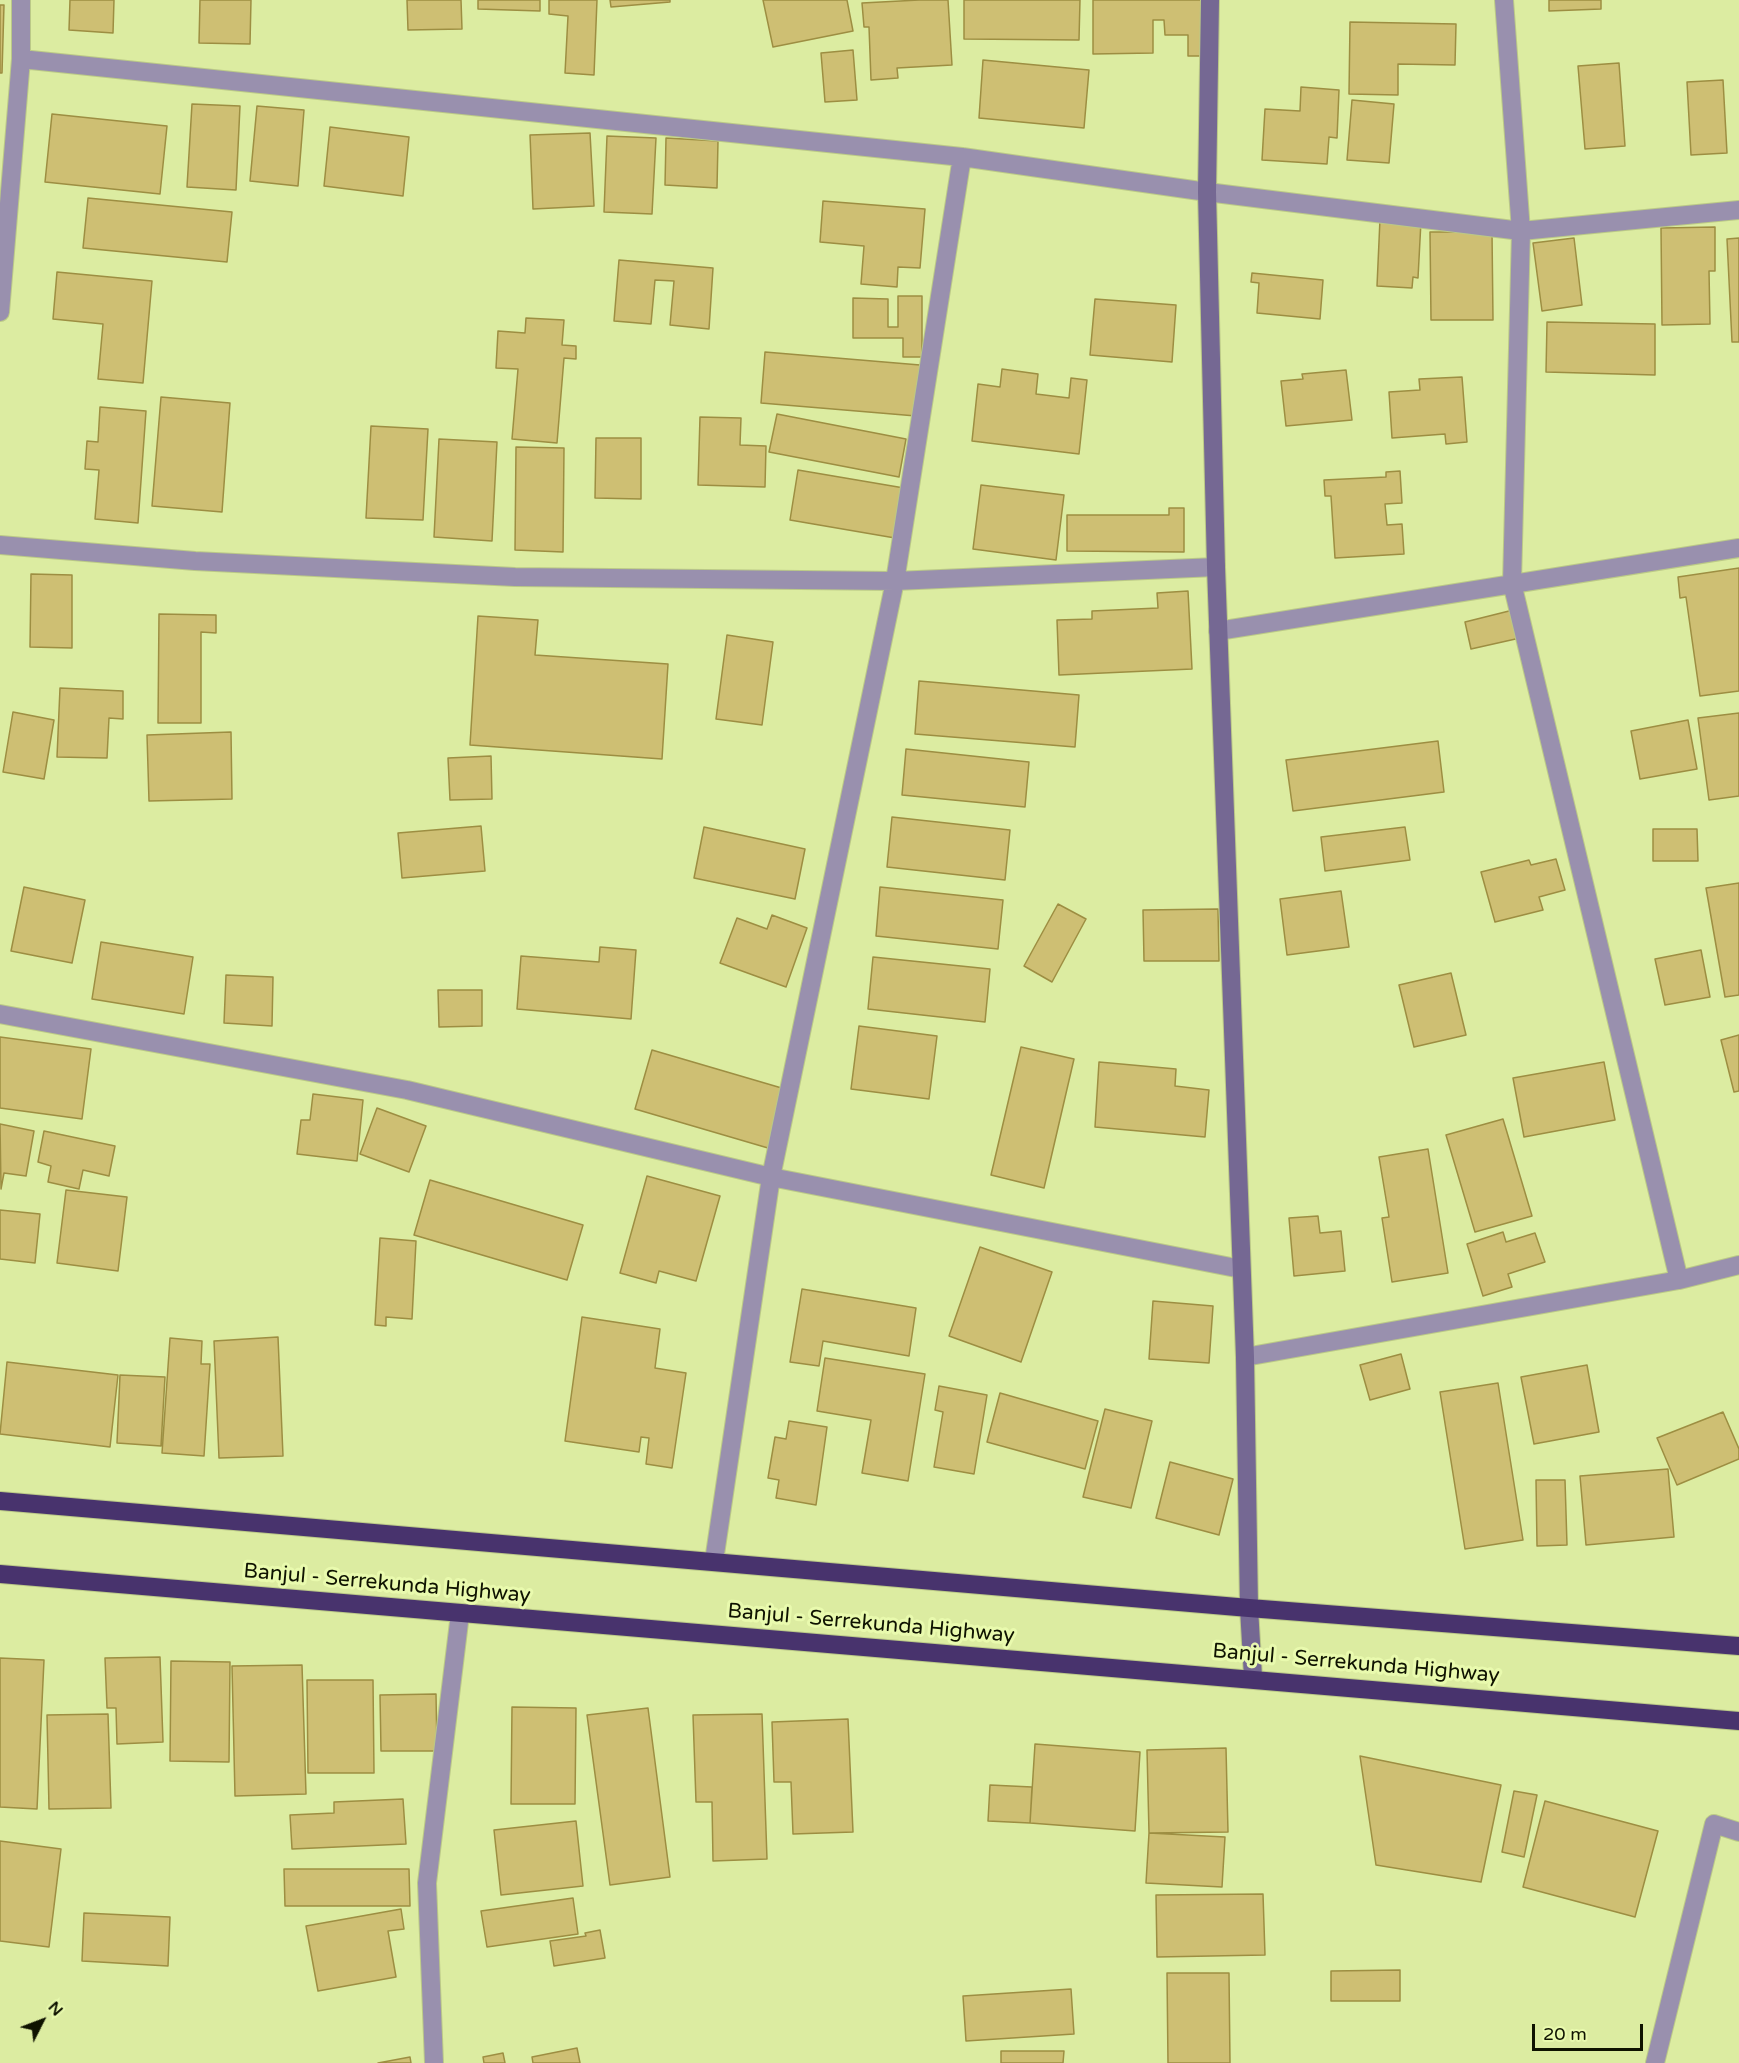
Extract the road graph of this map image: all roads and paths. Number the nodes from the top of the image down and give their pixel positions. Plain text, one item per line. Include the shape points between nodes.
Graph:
1 (21, 0) edge
2 (1210, 0) edge
3 (1504, 0) edge
4 (21, 59) junction
5 (962, 157) junction
6 (1207, 192) junction
7 (1739, 210) edge
8 (1521, 231) junction
9 (0, 312) edge
10 (0, 545) edge
11 (1739, 548) edge
12 (1216, 567) junction
13 (895, 581) junction
14 (1512, 583) junction
15 (1218, 632) junction
16 (0, 1014) edge
17 (771, 1177) junction
18 (1739, 1264) edge
19 (1241, 1269) junction
20 (1679, 1280) junction
21 (1245, 1357) junction
22 (0, 1501) edge
23 (714, 1561) junction
24 (0, 1574) edge
25 (1249, 1608) junction
26 (460, 1614) junction
27 (1739, 1646) edge
28 (1253, 1677) junction
29 (1739, 1720) edge
30 (1739, 1832) edge
31 (434, 2063) edge
32 (1655, 2063) edge

1 - 4 street
2 - 6 street
3 - 8 street
4 - 5 street
4 - 9 street
5 - 6 street
5 - 13 street
6 - 8 street
6 - 12 street
7 - 8 street
8 - 14 street
10 - 13 street via 195,561 515,577
11 - 14 street
12 - 13 street
12 - 15 street
13 - 17 street
14 - 15 street
14 - 20 street
15 - 19 street
16 - 17 street via 407,1090
17 - 19 street
17 - 23 street
18 - 20 street
19 - 21 street
20 - 21 street
21 - 25 street
22 - 23 highway
23 - 25 highway
24 - 26 highway, Banjul - Serrekunda Highway
25 - 27 highway
25 - 28 street
26 - 28 highway, Banjul - Serrekunda Highway
26 - 31 street via 427,1883
28 - 29 highway, Banjul - Serrekunda Highway
30 - 32 street via 1714,1824

